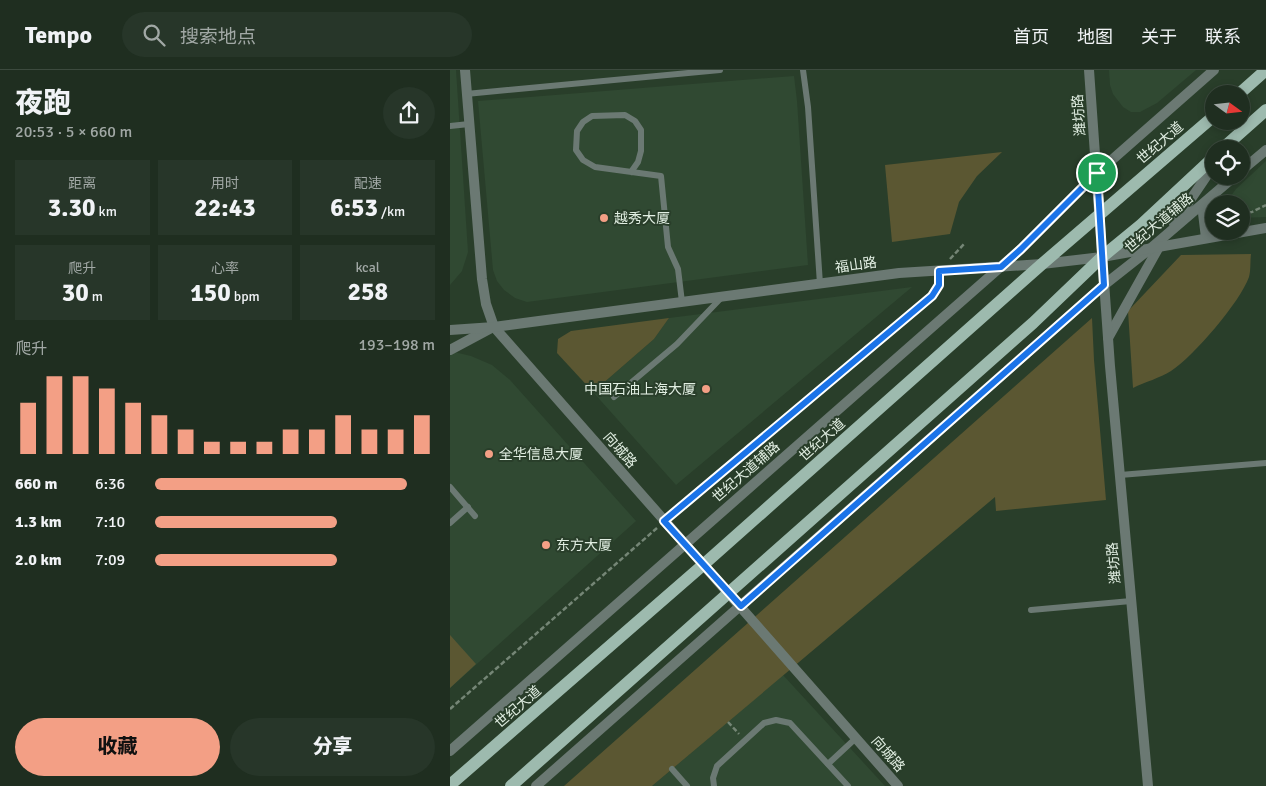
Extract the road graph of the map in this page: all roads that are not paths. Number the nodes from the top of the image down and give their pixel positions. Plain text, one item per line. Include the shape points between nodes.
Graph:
1 (465, 70) edge
2 (720, 70) edge
3 (803, 70) edge
4 (1089, 70) edge
5 (1214, 70) edge
6 (1266, 70) edge
7 (694, 71) edge
8 (1249, 85) edge
9 (466, 94) junction
10 (1266, 110) edge
11 (469, 124) junction
12 (1205, 124) edge
13 (450, 126) edge
14 (1233, 140) edge
15 (1266, 150) edge
16 (1250, 163) edge
17 (1205, 165) edge
18 (631, 172) junction
19 (1097, 173) junction
20 (1205, 178) edge
21 (1225, 185) edge
22 (1202, 205) junction
23 (1100, 215) junction
24 (1266, 228) edge
25 (1205, 230) edge
26 (1250, 231) edge
27 (1166, 236) junction
28 (1205, 238) edge
29 (1155, 247) junction
30 (1102, 257) junction
31 (1042, 264) junction
32 (1001, 267) junction
33 (820, 284) junction
34 (1104, 285) junction
35 (723, 297) junction
36 (682, 302) junction
37 (494, 327) junction
38 (450, 330) edge
39 (1108, 338) junction
40 (450, 350) edge
41 (614, 397) dead end
42 (1266, 463) edge
43 (1120, 475) junction
44 (450, 487) edge
45 (468, 507) junction
46 (475, 516) dead end
47 (450, 523) edge
48 (685, 545) junction
49 (703, 565) junction
50 (729, 593) junction
51 (1131, 601) junction
52 (741, 606) junction
53 (1031, 610) dead end
54 (856, 738) junction
55 (450, 751) edge
56 (828, 764) junction
57 (672, 769) dead end
58 (450, 786) edge
59 (511, 786) edge
60 (536, 786) edge
61 (687, 786) edge
62 (714, 786) edge
63 (848, 786) edge
64 (898, 786) edge
65 (1148, 786) edge

1 - 9 street, 向城路
2 - 7 lane
3 - 33 lane
4 - 19 street, 潍坊路
5 - 19 street, 世纪大道辅路
6 - 8 main road
7 - 9 lane
9 - 11 street, 向城路
10 - 14 main road
11 - 13 lane
11 - 37 street, 向城路 via 482,279
12 - 23 main road, 世纪大道
15 - 16 street
17 - 30 main road
18 - 18 lane via 595,167 583,160 576,150 577,132 583,122 592,116 608,115 625,115 635,121 641,130 641,151
18 - 36 lane via 661,176 668,247 678,269
19 - 23 street, 潍坊路
19 - 32 street, 世纪大道辅路
20 - 27 street
21 - 22 street, 世纪大道辅路
22 - 25 street
22 - 27 street, 世纪大道辅路
23 - 30 street, 潍坊路
23 - 31 main road, 世纪大道
24 - 26 street, 福山路
27 - 29 street, 世纪大道辅路
28 - 29 street, 福山路
29 - 30 street, 福山路
29 - 34 street, 世纪大道辅路
29 - 39 street
30 - 31 street, 福山路
30 - 34 street, 潍坊路
30 - 50 main road via 1033,323
31 - 32 street, 福山路
31 - 49 main road, 世纪大道
32 - 33 street, 福山路 via 899,273
32 - 48 street, 世纪大道辅路
33 - 35 street, 福山路
34 - 39 street, 潍坊路
34 - 52 street, 世纪大道辅路
35 - 36 street, 福山路
35 - 41 lane via 676,344
36 - 37 street, 福山路
37 - 38 street, 福山路
37 - 40 street
37 - 48 street, 向城路
39 - 43 street, 潍坊路
42 - 43 lane
43 - 51 street, 潍坊路
44 - 45 lane
45 - 46 lane
45 - 47 lane
48 - 49 street, 向城路
48 - 55 street, 世纪大道辅路
49 - 50 street, 向城路
49 - 58 main road, 世纪大道
50 - 52 street, 向城路
50 - 59 main road
51 - 53 lane
51 - 65 street, 潍坊路
52 - 54 street, 向城路
52 - 60 street, 世纪大道辅路
54 - 56 lane
54 - 64 street, 向城路
56 - 62 lane via 790,723 776,720 764,723 717,766
56 - 63 lane
57 - 61 lane

